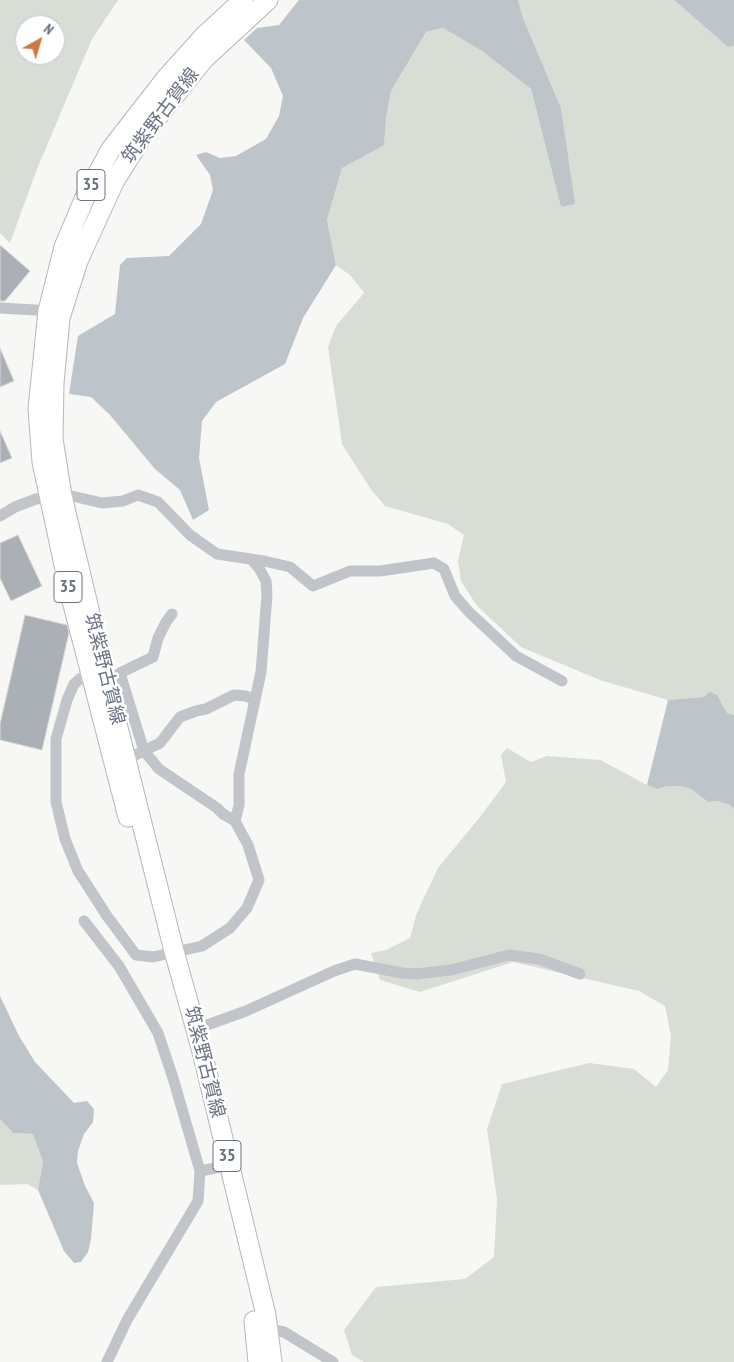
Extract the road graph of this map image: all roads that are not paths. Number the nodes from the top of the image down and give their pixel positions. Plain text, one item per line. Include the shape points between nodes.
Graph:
1 (243, 0) edge
2 (268, 0) edge
3 (0, 308) edge
4 (55, 311) junction
5 (55, 497) junction
6 (0, 516) edge
7 (251, 559) junction
8 (172, 614) dead end
9 (98, 673) junction
10 (562, 680) dead end
11 (255, 700) junction
12 (135, 755) junction
13 (235, 821) junction
14 (84, 921) dead end
15 (169, 952) junction
16 (580, 974) dead end
17 (196, 1029) junction
18 (224, 1166) junction
19 (200, 1171) junction
20 (262, 1328) junction
21 (106, 1362) edge
22 (258, 1362) edge
23 (271, 1362) edge
24 (333, 1362) edge

1 - 4 main road, 筑紫野古賀線 / 35 via 167,77 111,149 84,197 64,247
2 - 4 main road, 筑紫野古賀線 / 35 via 204,59 141,139 114,182
3 - 4 street
4 - 5 main road, 筑紫野古賀線 / 35 via 38,408 42,462
5 - 6 street via 36,499
5 - 7 street via 72,496 102,503 138,496 158,502 190,535 217,554
5 - 9 main road, 筑紫野古賀線 / 35 via 70,593
7 - 10 street via 290,568 313,586 350,571 434,563 444,569 455,596 469,612 516,656
7 - 11 street via 266,581 267,595 261,672
8 - 12 street via 158,638 153,657 120,674
9 - 12 main road, 筑紫野古賀線 / 35
9 - 15 main road, 筑紫野古賀線 / 35
9 - 15 street via 74,684 56,739 56,802 65,839 78,871 136,955 153,957
11 - 12 street via 234,695 180,717 160,743
11 - 13 street via 238,774 239,804
12 - 13 street
12 - 15 main road, 筑紫野古賀線 / 35
13 - 15 street via 248,845 259,880 247,908 230,928 202,946
14 - 19 street via 120,966 158,1033
15 - 17 main road, 筑紫野古賀線 / 35
15 - 18 main road, 筑紫野古賀線 / 35
16 - 17 street via 539,959 509,955 450,970 416,974 355,964
17 - 18 main road, 筑紫野古賀線 / 35
18 - 19 street
18 - 20 main road, 筑紫野古賀線 / 35
19 - 21 street via 198,1201 127,1320
20 - 22 main road, 筑紫野古賀線 / 35
20 - 23 main road, 筑紫野古賀線 / 35
20 - 24 street via 284,1332

